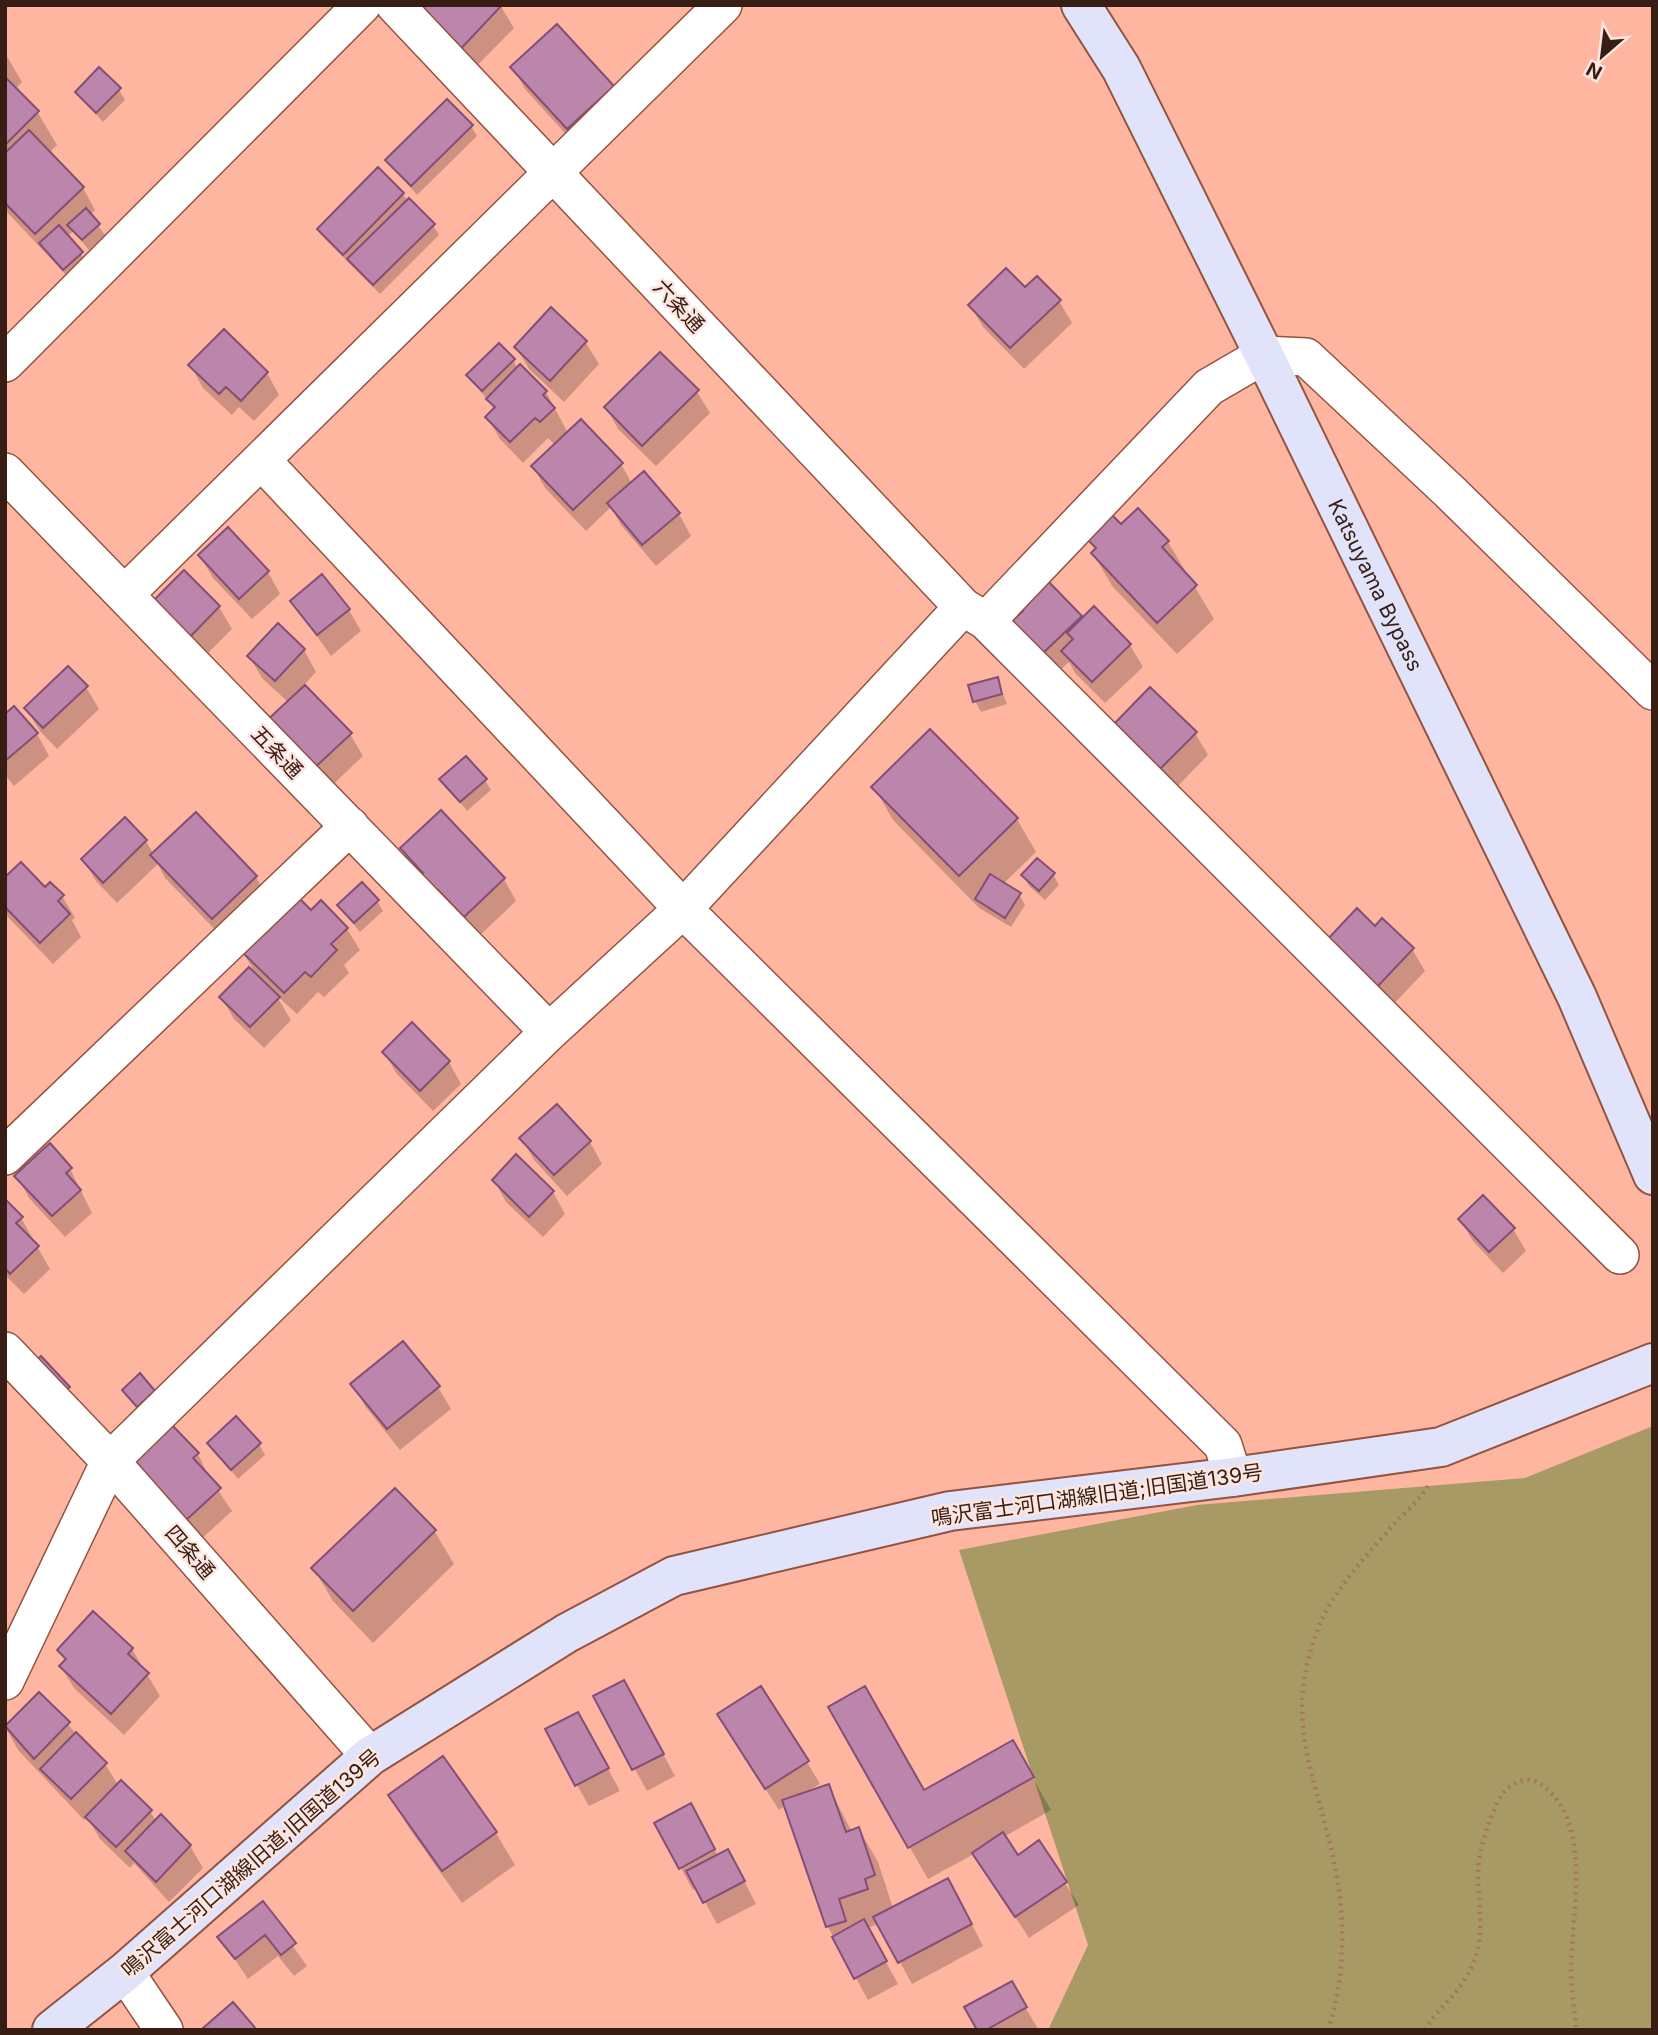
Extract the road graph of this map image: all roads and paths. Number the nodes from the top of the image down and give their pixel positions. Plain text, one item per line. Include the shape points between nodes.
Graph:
1 (362, 5) edge
2 (395, 5) edge
3 (723, 5) edge
4 (1081, 5) edge
5 (555, 174) junction
6 (1264, 355) junction
7 (5, 363) edge
8 (261, 460) junction
9 (5, 472) edge
10 (125, 594) junction
11 (974, 614) junction
12 (1653, 691) edge
13 (350, 826) junction
14 (682, 909) junction
15 (549, 1032) junction
16 (5, 1156) edge
17 (1653, 1175) edge
18 (1620, 1255) dead end
19 (5, 1351) edge
20 (1653, 1363) edge
21 (1441, 1447) junction
22 (110, 1461) junction
23 (1233, 1477) junction
24 (5, 1681) edge
25 (370, 1756) junction
26 (125, 1972) junction
27 (52, 2030) edge
28 (164, 2030) edge
29 (1328, 2030) edge
30 (1425, 2030) edge
31 (1576, 2030) edge

1 - 7 street
2 - 5 street, 六条通
3 - 5 street
4 - 6 street, Katsuyama Bypass via 1121,68
5 - 8 street
5 - 11 street, 六条通
6 - 11 street via 1209,387
6 - 12 street via 1306,357
6 - 17 street, Katsuyama Bypass via 1577,997
8 - 10 street
8 - 14 street
9 - 10 street, 五条通
10 - 13 street, 五条通
11 - 14 street
11 - 18 street, 六条通
13 - 15 street, 五条通
13 - 16 street
14 - 15 street
14 - 23 street via 1223,1445
15 - 22 street
19 - 22 street, 四条通
20 - 21 street, 鳴沢富士河口湖線旧道;旧国道139号
21 - 23 street, 鳴沢富士河口湖線旧道;旧国道139号
21 - 29 path via 1427,1489 1360,1565 1318,1627 1301,1685 1303,1744 1334,1863 1339,1904 1343,1966
22 - 24 street
22 - 25 street, 四条通
23 - 25 street, 鳴沢富士河口湖線旧道;旧国道139号 via 950,1511 674,1576 567,1633
25 - 26 street, 鳴沢富士河口湖線旧道;旧国道139号
26 - 27 street, 鳴沢富士河口湖線旧道;旧国道139号
26 - 28 street
30 - 31 path via 1458,1993 1474,1964 1481,1923 1478,1868 1489,1824 1499,1799 1523,1780 1537,1781 1554,1795 1566,1815 1575,1853 1571,1972

